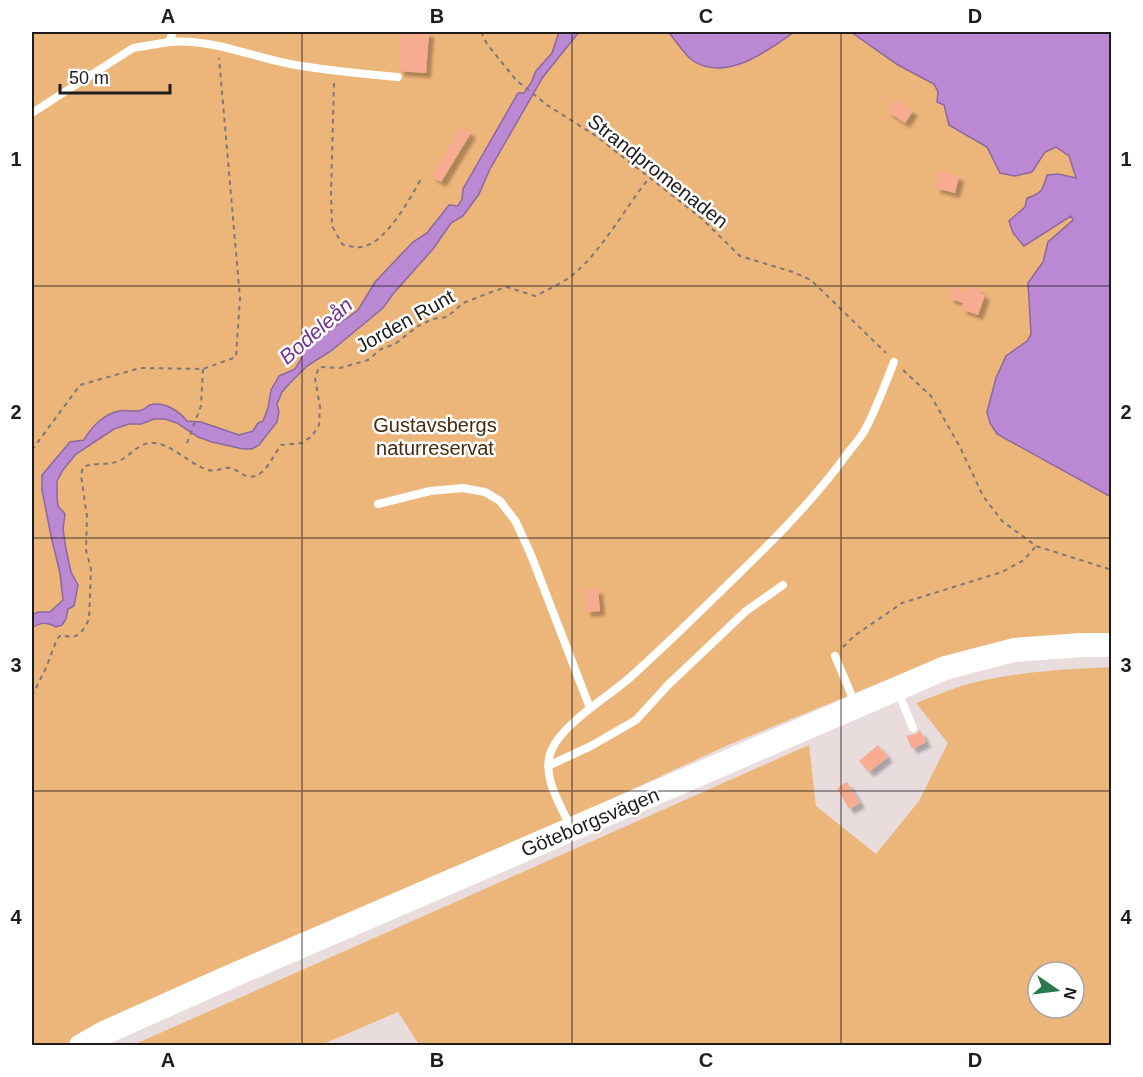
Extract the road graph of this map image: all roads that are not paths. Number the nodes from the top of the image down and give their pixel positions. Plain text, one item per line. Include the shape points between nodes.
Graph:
1 (173, 32) edge
2 (169, 42) junction
3 (398, 77) dead end
4 (32, 113) edge
5 (894, 362) road end
6 (378, 504) dead end
7 (783, 585) dead end
8 (1112, 645) edge
9 (835, 656) road end
10 (897, 689) junction
11 (856, 707) junction
12 (590, 708) junction
13 (913, 728) dead end
14 (548, 766) junction
15 (572, 830) junction
16 (81, 1046) edge

1 - 2 lane
2 - 3 lane via 218,46 295,65
2 - 4 lane via 133,48
5 - 12 lane via 865,430 798,514 634,675
6 - 12 lane via 430,491 463,488 485,492 500,501 516,522 531,555
7 - 14 lane via 746,612 636,720
8 - 10 street, Göteborgsvägen via 1014,650 945,668
9 - 11 lane
10 - 11 street, Göteborgsvägen
10 - 13 lane
11 - 15 street, Göteborgsvägen
12 - 14 lane via 559,738 550,751
14 - 15 lane via 551,783
15 - 16 street, Göteborgsvägen via 227,978

